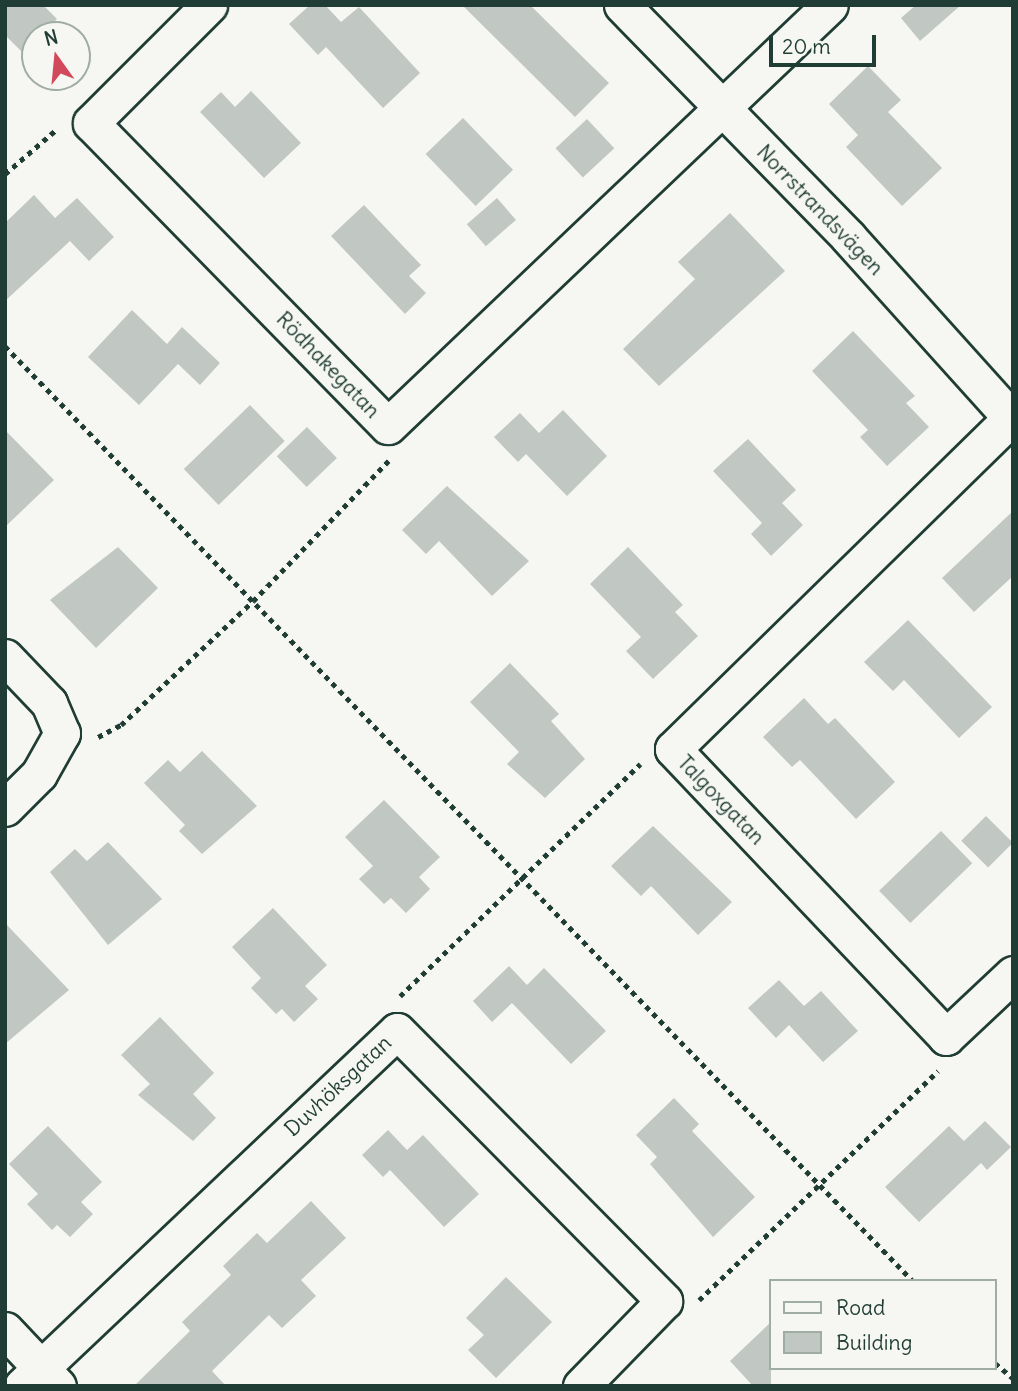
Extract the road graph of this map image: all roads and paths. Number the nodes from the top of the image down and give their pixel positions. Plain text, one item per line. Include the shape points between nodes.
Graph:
1 (209, 5) edge
2 (622, 5) edge
3 (830, 5) edge
4 (723, 109) junction
5 (91, 123) junction
6 (5, 174) edge
7 (5, 346) edge
8 (1012, 419) edge
9 (388, 426) junction
10 (253, 601) junction
11 (5, 657) edge
12 (62, 733) junction
13 (673, 749) junction
14 (5, 808) edge
15 (523, 877) junction
16 (1013, 974) edge
17 (397, 1031) junction
18 (946, 1037) junction
19 (822, 1184) junction
20 (911, 1279) edge
21 (664, 1300) junction
22 (5, 1330) edge
23 (997, 1365) edge
24 (1013, 1378) edge
25 (40, 1380) edge
26 (581, 1386) edge

1 - 5 street
2 - 4 street, Norrstrandsvägen
3 - 4 street, Rödhakegatan
4 - 8 street, Norrstrandsvägen
4 - 9 street, Rödhakegatan
5 - 6 path via 45,136
5 - 9 street, Rödhakegatan
7 - 10 path
8 - 13 street, Talgoxgatan
9 - 10 path via 387,465
10 - 12 path via 115,730 94,738
10 - 15 path
11 - 12 street via 49,703
12 - 14 street via 39,774
13 - 15 path via 643,761
13 - 18 street, Talgoxgatan
15 - 17 path via 399,996
15 - 19 path
16 - 18 street
17 - 21 street, Duvhöksgatan
17 - 25 street, Duvhöksgatan
18 - 19 path via 944,1066
19 - 20 path
19 - 21 path via 697,1301
21 - 26 street
22 - 25 street
23 - 24 path

